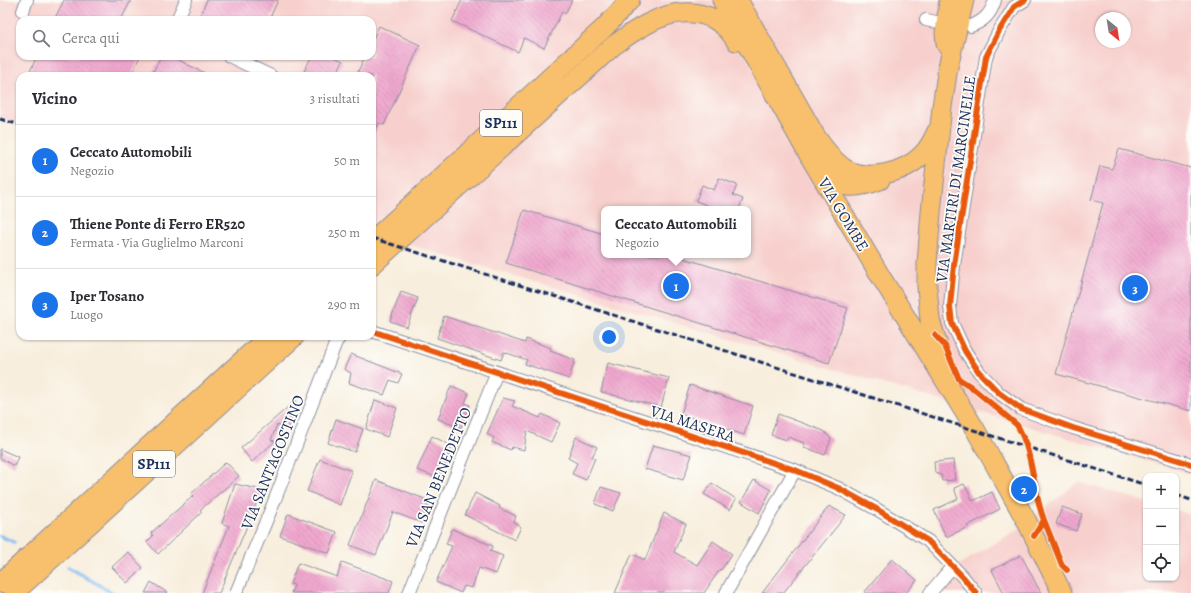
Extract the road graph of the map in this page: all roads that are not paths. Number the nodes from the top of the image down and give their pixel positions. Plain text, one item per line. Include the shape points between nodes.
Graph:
1 (186, 0) edge
2 (677, 0) edge
3 (995, 0) edge
4 (1025, 0) edge
5 (629, 1) edge
6 (724, 1) edge
7 (961, 1) edge
8 (179, 16) edge
9 (971, 26) dead end
10 (613, 46) junction
11 (237, 60) edge
12 (263, 72) edge
13 (787, 119) junction
14 (939, 129) junction
15 (906, 167) junction
16 (819, 172) junction
17 (376, 237) edge
18 (376, 261) edge
19 (376, 333) edge
20 (265, 340) edge
21 (291, 340) edge
22 (339, 340) edge
23 (497, 372) junction
24 (955, 395) junction
25 (1191, 464) edge
26 (795, 470) junction
27 (952, 567) junction
28 (0, 583) edge
29 (14, 593) edge
30 (236, 593) edge
31 (409, 593) edge
32 (726, 593) edge
33 (930, 593) edge
34 (976, 593) edge
35 (1062, 593) edge

1 - 8 street
2 - 10 main road, SP111 via 642,17
3 - 9 street via 988,16
4 - 25 street, VIA MARTIRI DI MARCINELLE via 1014,7 986,57 954,265 950,306 952,323 965,351 979,372 999,393 1021,409 1073,428
5 - 17 main road, SP111 via 600,32
6 - 13 main road, VIA GOMBE
6 - 15 main road via 762,42 816,137 839,164 862,175 893,172
7 - 14 main road via 945,33 948,67
10 - 13 main road, SP111 via 647,23 669,15 688,12 714,18 734,37
10 - 18 main road, SP111
11 - 12 street
13 - 16 main road, VIA GOMBE
14 - 15 main road via 929,148
14 - 24 main road via 927,287 930,320
15 - 16 main road via 890,176 854,187 833,182
16 - 24 main road, VIA GOMBE
19 - 23 street, VIA MASERA
20 - 28 main road, SP111
21 - 29 main road, SP111
22 - 30 street, VIA SANT'AGOSTINO
23 - 26 street, VIA MASERA
23 - 31 street, VIA SAN BENEDETTO
24 - 35 main road, VIA GOMBE via 1018,505
26 - 27 street, VIA MASERA via 838,488 904,525 928,541
26 - 32 street
27 - 33 street
27 - 34 street, VIA MASERA

